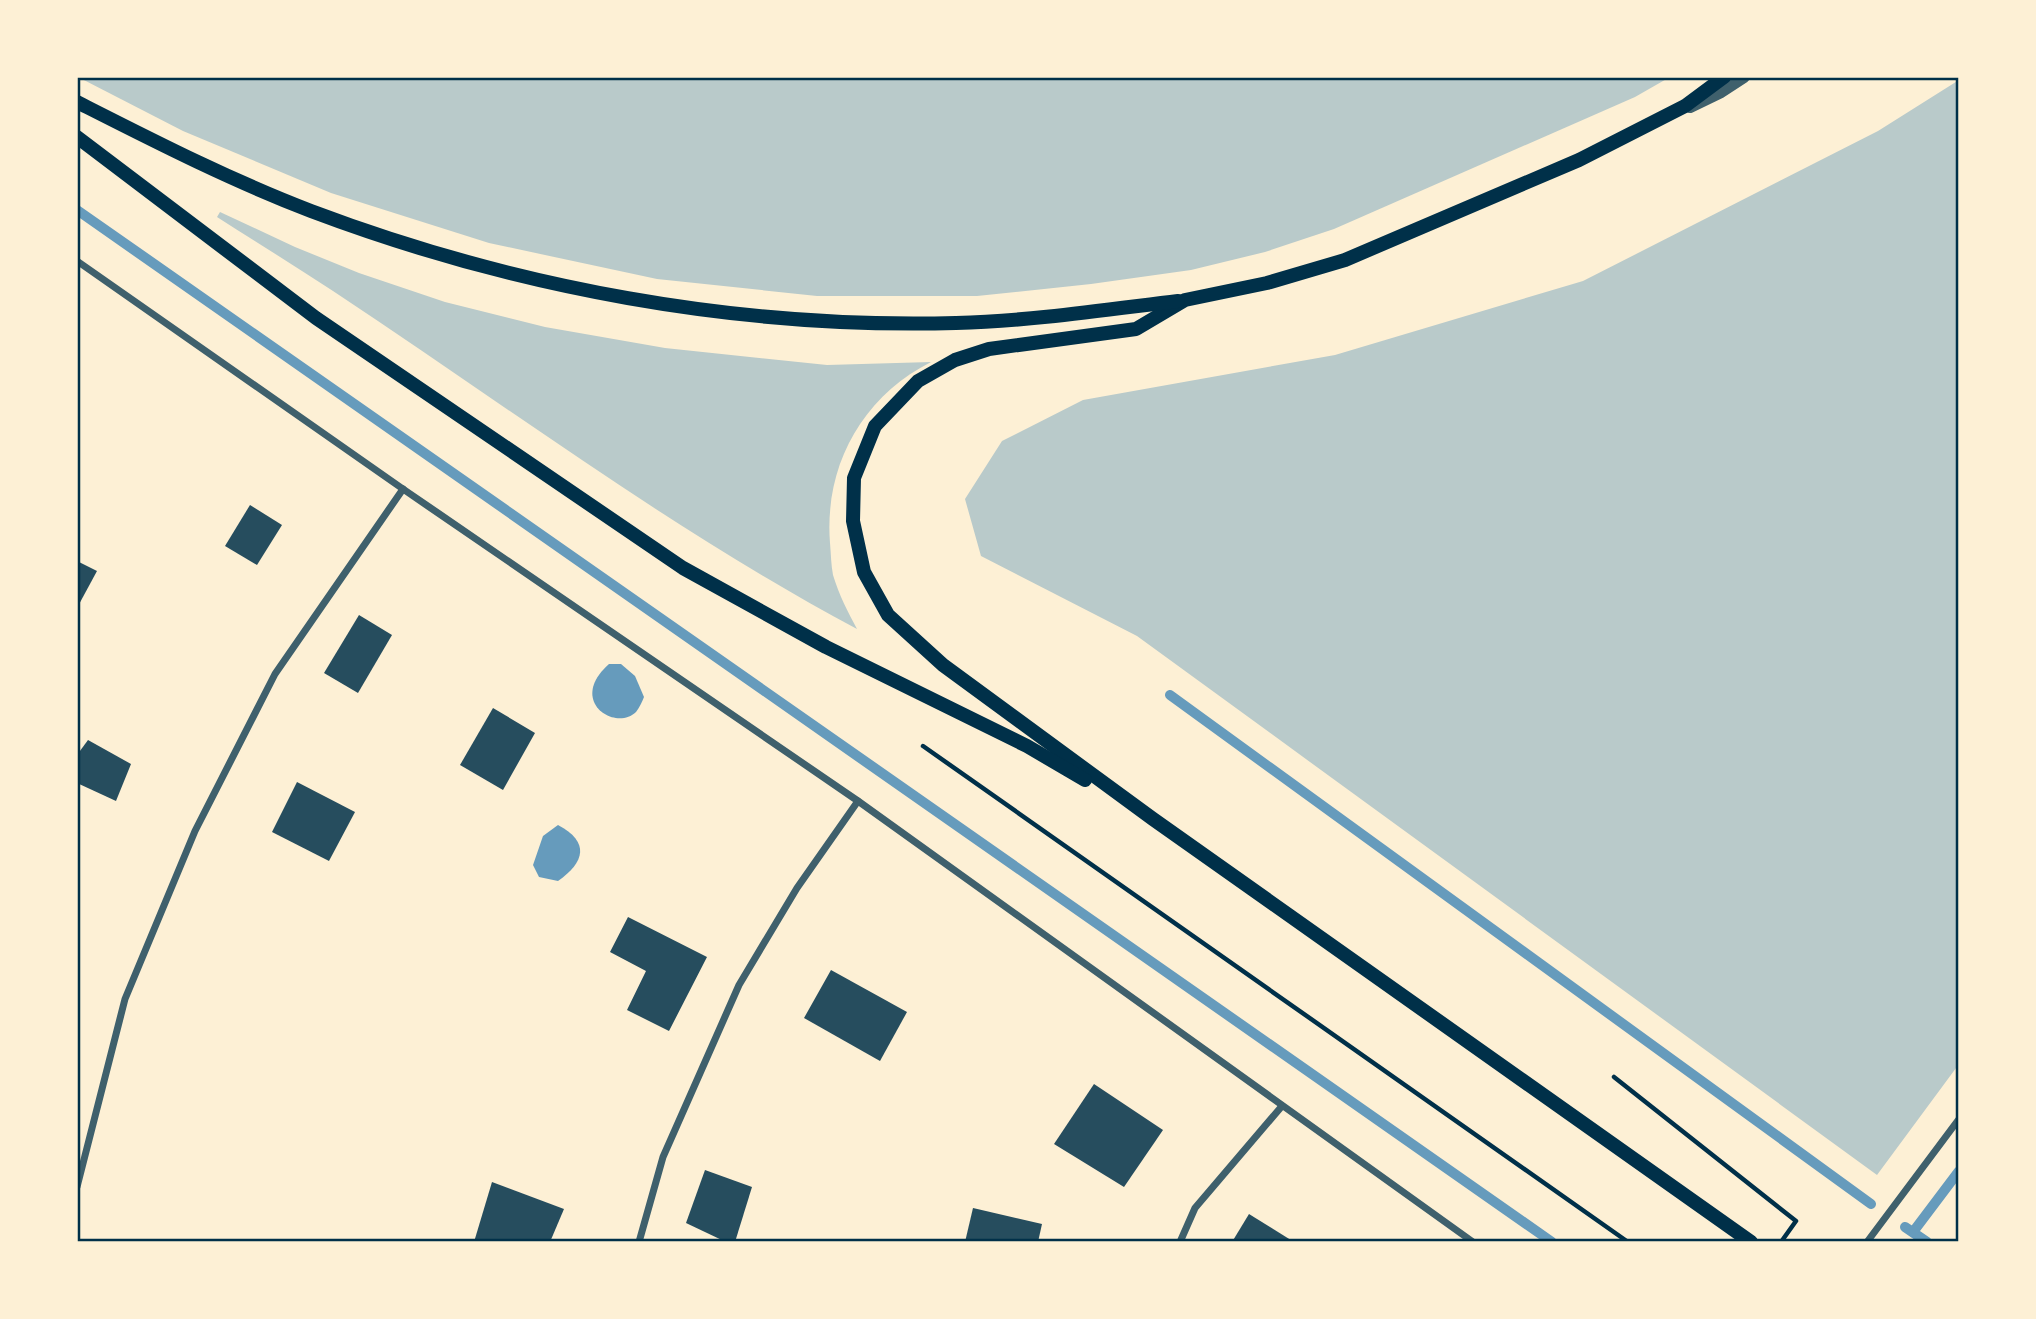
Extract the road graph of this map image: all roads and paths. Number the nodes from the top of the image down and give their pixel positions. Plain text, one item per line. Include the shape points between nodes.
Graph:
1 (1724, 77) edge
2 (1744, 77) edge
3 (77, 102) edge
4 (77, 136) edge
5 (1579, 160) junction
6 (77, 261) edge
7 (1185, 300) junction
8 (403, 489) junction
9 (923, 746) dead end
10 (858, 801) junction
11 (1153, 819) junction
12 (1614, 1077) dead end
13 (1282, 1106) junction
14 (1959, 1119) edge
15 (77, 1186) edge
16 (639, 1242) edge
17 (1180, 1242) edge
18 (1473, 1242) edge
19 (1628, 1242) edge
20 (1751, 1242) edge
21 (1781, 1242) edge
22 (1867, 1242) edge

1 - 5 main road via 1685,106
2 - 5 street via 1721,93
3 - 7 main road via 209,168 322,215 491,268 626,299 853,323 957,323
4 - 11 main road via 316,318 683,568 825,647 1027,746
5 - 7 main road via 1345,260
6 - 8 street
7 - 11 main road via 1136,329 989,349 955,360 918,381 874,426 854,478 853,521 864,572 888,615 943,665
8 - 10 street
8 - 15 street via 275,674 195,831 125,999
9 - 19 path
10 - 13 street
10 - 16 street via 797,888 739,985 663,1157
11 - 20 main road
12 - 21 path via 1796,1221
13 - 17 street via 1195,1208
13 - 18 street
14 - 22 street

